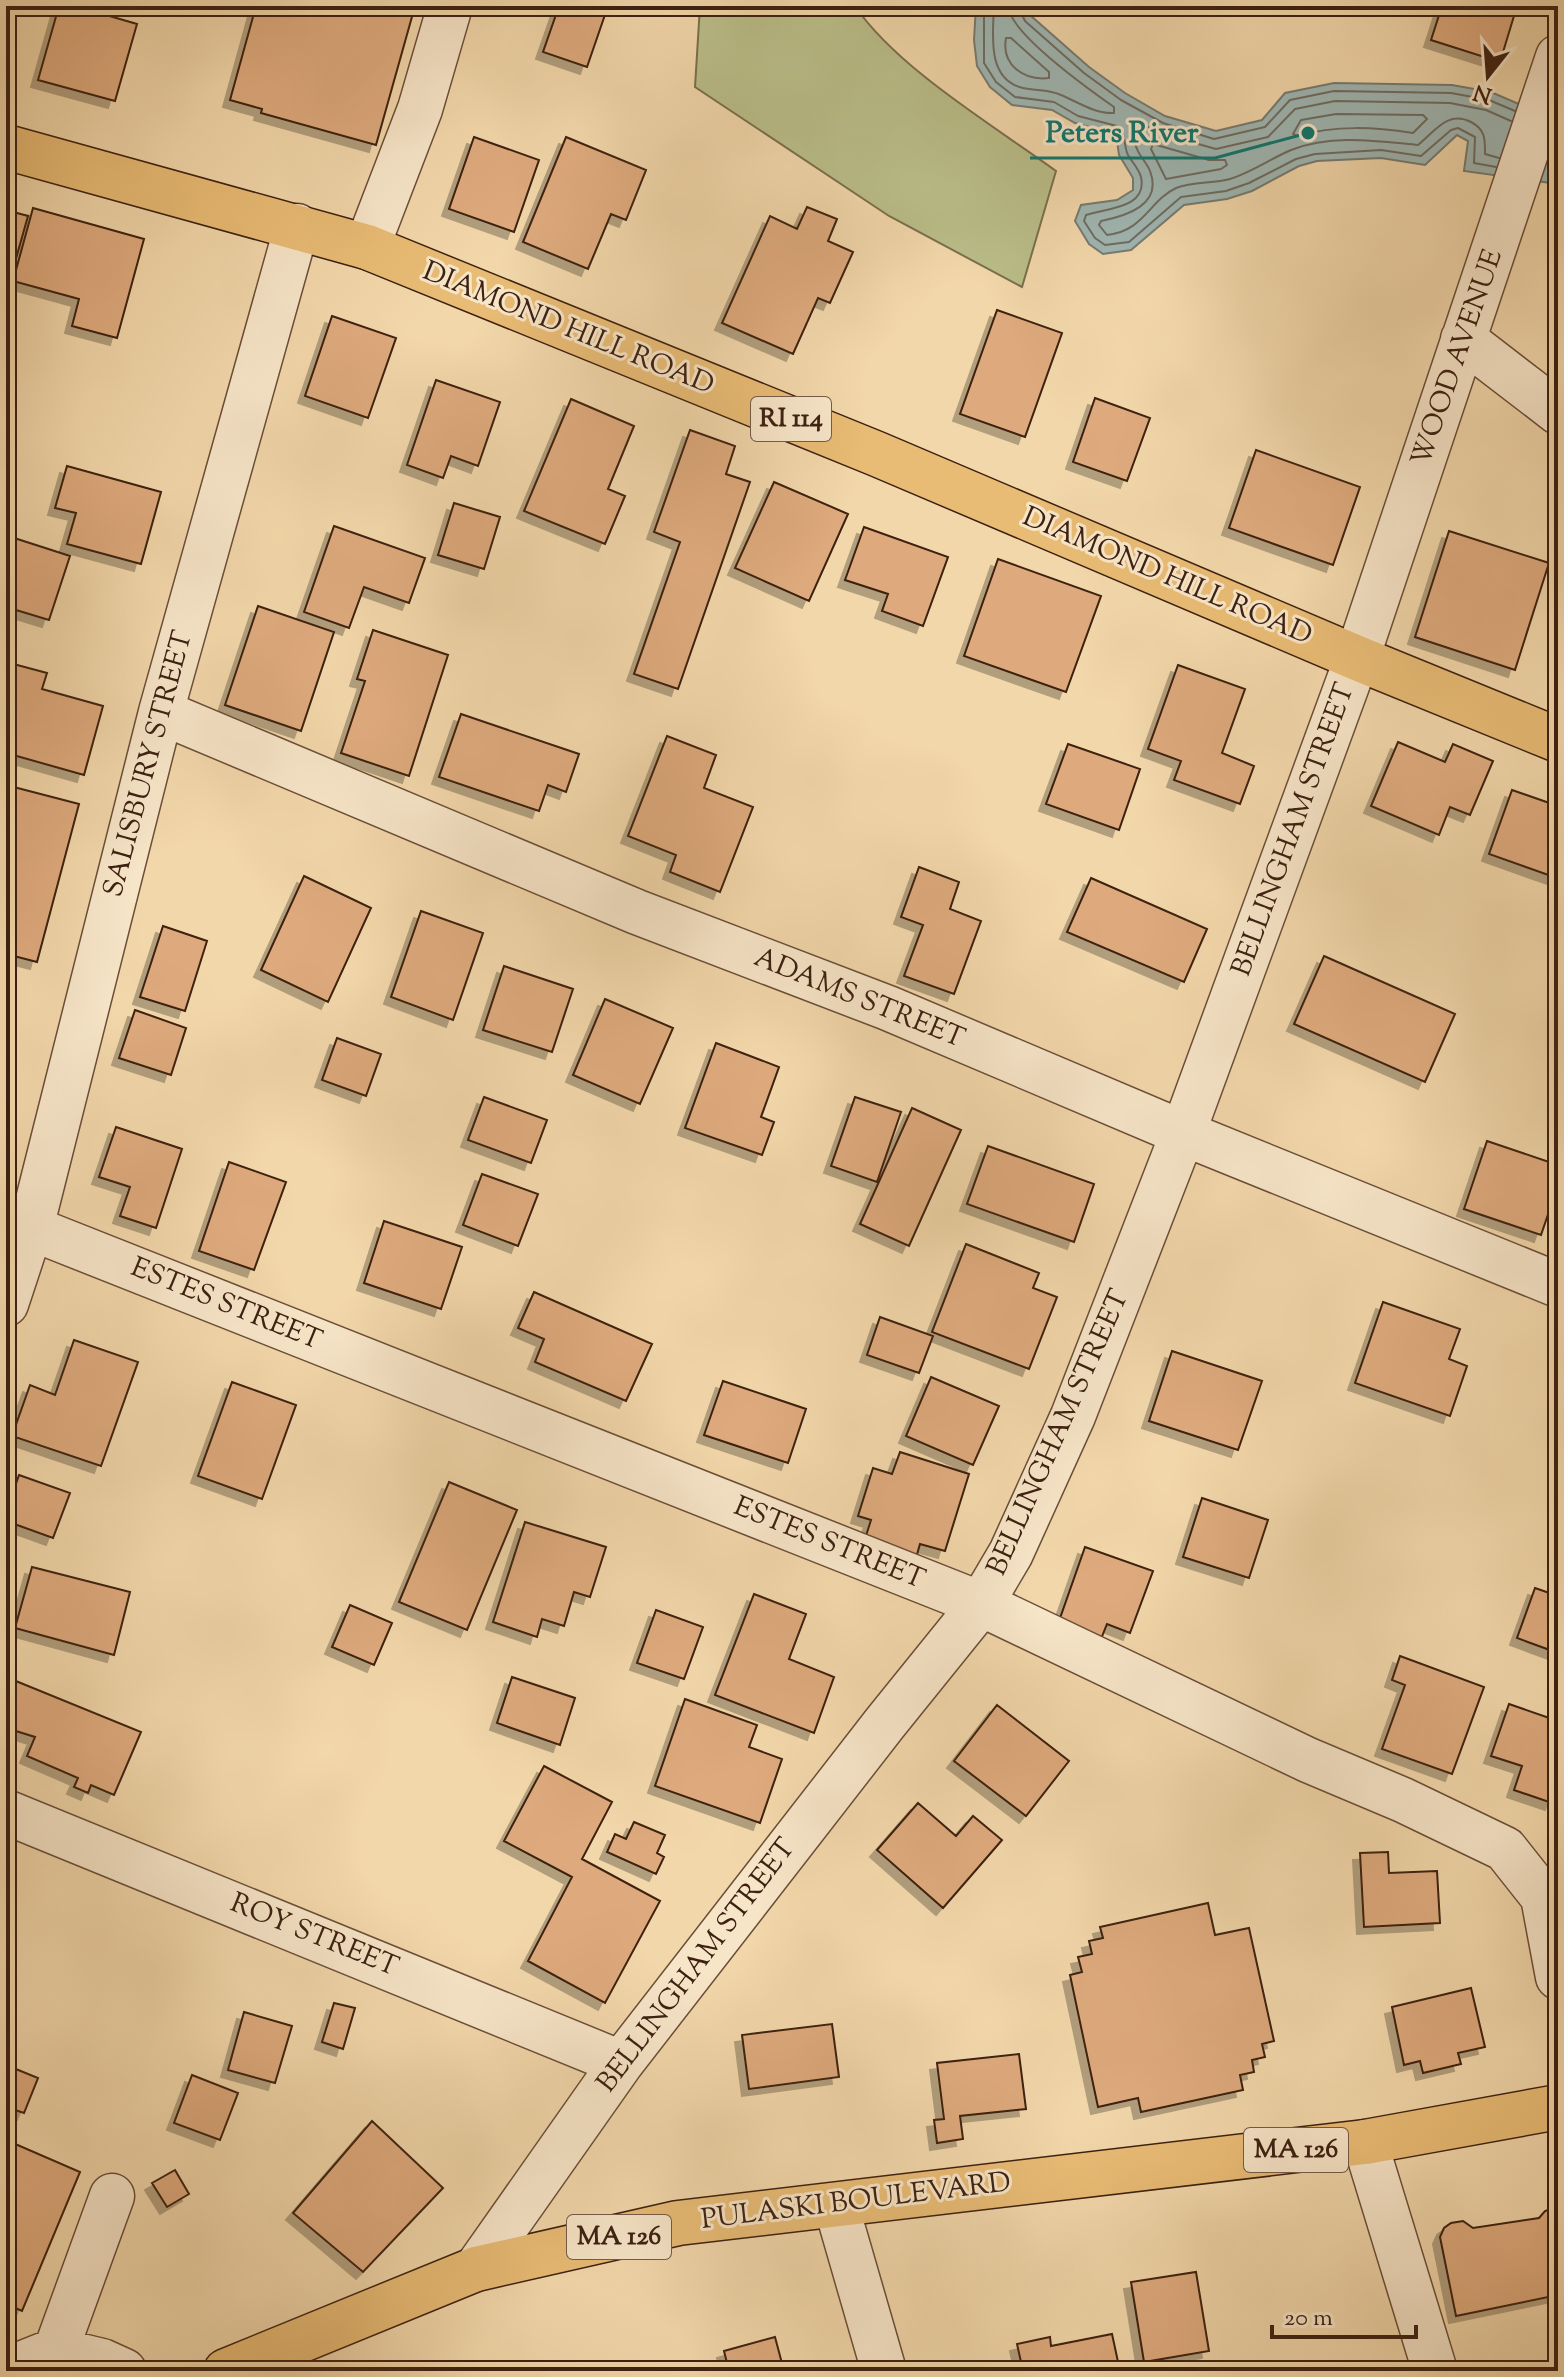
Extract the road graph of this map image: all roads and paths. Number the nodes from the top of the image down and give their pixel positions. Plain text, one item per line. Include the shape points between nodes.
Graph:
1 (450, 6) edge
2 (1552, 76) edge
3 (6, 147) edge
4 (297, 226) junction
5 (367, 247) junction
6 (1463, 339) junction
7 (1558, 412) edge
8 (1357, 658) junction
9 (161, 712) junction
10 (1558, 740) edge
11 (1183, 1133) junction
12 (19, 1224) edge
13 (1558, 1285) edge
14 (6, 1304) edge
15 (981, 1604) junction
16 (6, 1812) edge
17 (1558, 1977) edge
18 (621, 2063) junction
19 (1558, 2107) edge
20 (1365, 2142) junction
21 (112, 2196) dead end
22 (836, 2205) junction
23 (476, 2269) junction
24 (56, 2350) junction
25 (6, 2370) edge
26 (124, 2371) edge
27 (226, 2371) edge
28 (884, 2371) edge
29 (1435, 2371) edge

1 - 5 street via 420,109
2 - 6 street, WOOD AVENUE
3 - 4 main road, DIAMOND HILL ROAD / RI 114
4 - 5 main road, DIAMOND HILL ROAD / RI 114
4 - 9 street, SALISBURY STREET
5 - 8 main road, DIAMOND HILL ROAD / RI 114 via 892,460
6 - 7 street
6 - 8 street, WOOD AVENUE
8 - 10 main road, DIAMOND HILL ROAD / RI 114
8 - 11 street, BELLINGHAM STREET
9 - 11 street, ADAMS STREET
9 - 12 street, SALISBURY STREET
11 - 13 street, ADAMS STREET
11 - 15 street, BELLINGHAM STREET via 1073,1416 1011,1553
12 - 14 street, SALISBURY STREET
12 - 15 street, ESTES STREET
15 - 17 street, ESTES STREET via 1505,1849 1543,1897
15 - 18 street, BELLINGHAM STREET
16 - 18 street, ROY STREET
18 - 23 street, BELLINGHAM STREET
19 - 20 main road, MA 126
20 - 22 main road, PULASKI BOULEVARD / MA 126
20 - 29 street
21 - 24 street
22 - 23 main road, PULASKI BOULEVARD / MA 126 via 678,2223
22 - 28 street
23 - 27 main road, PULASKI BOULEVARD / MA 126
24 - 25 street
24 - 26 street

